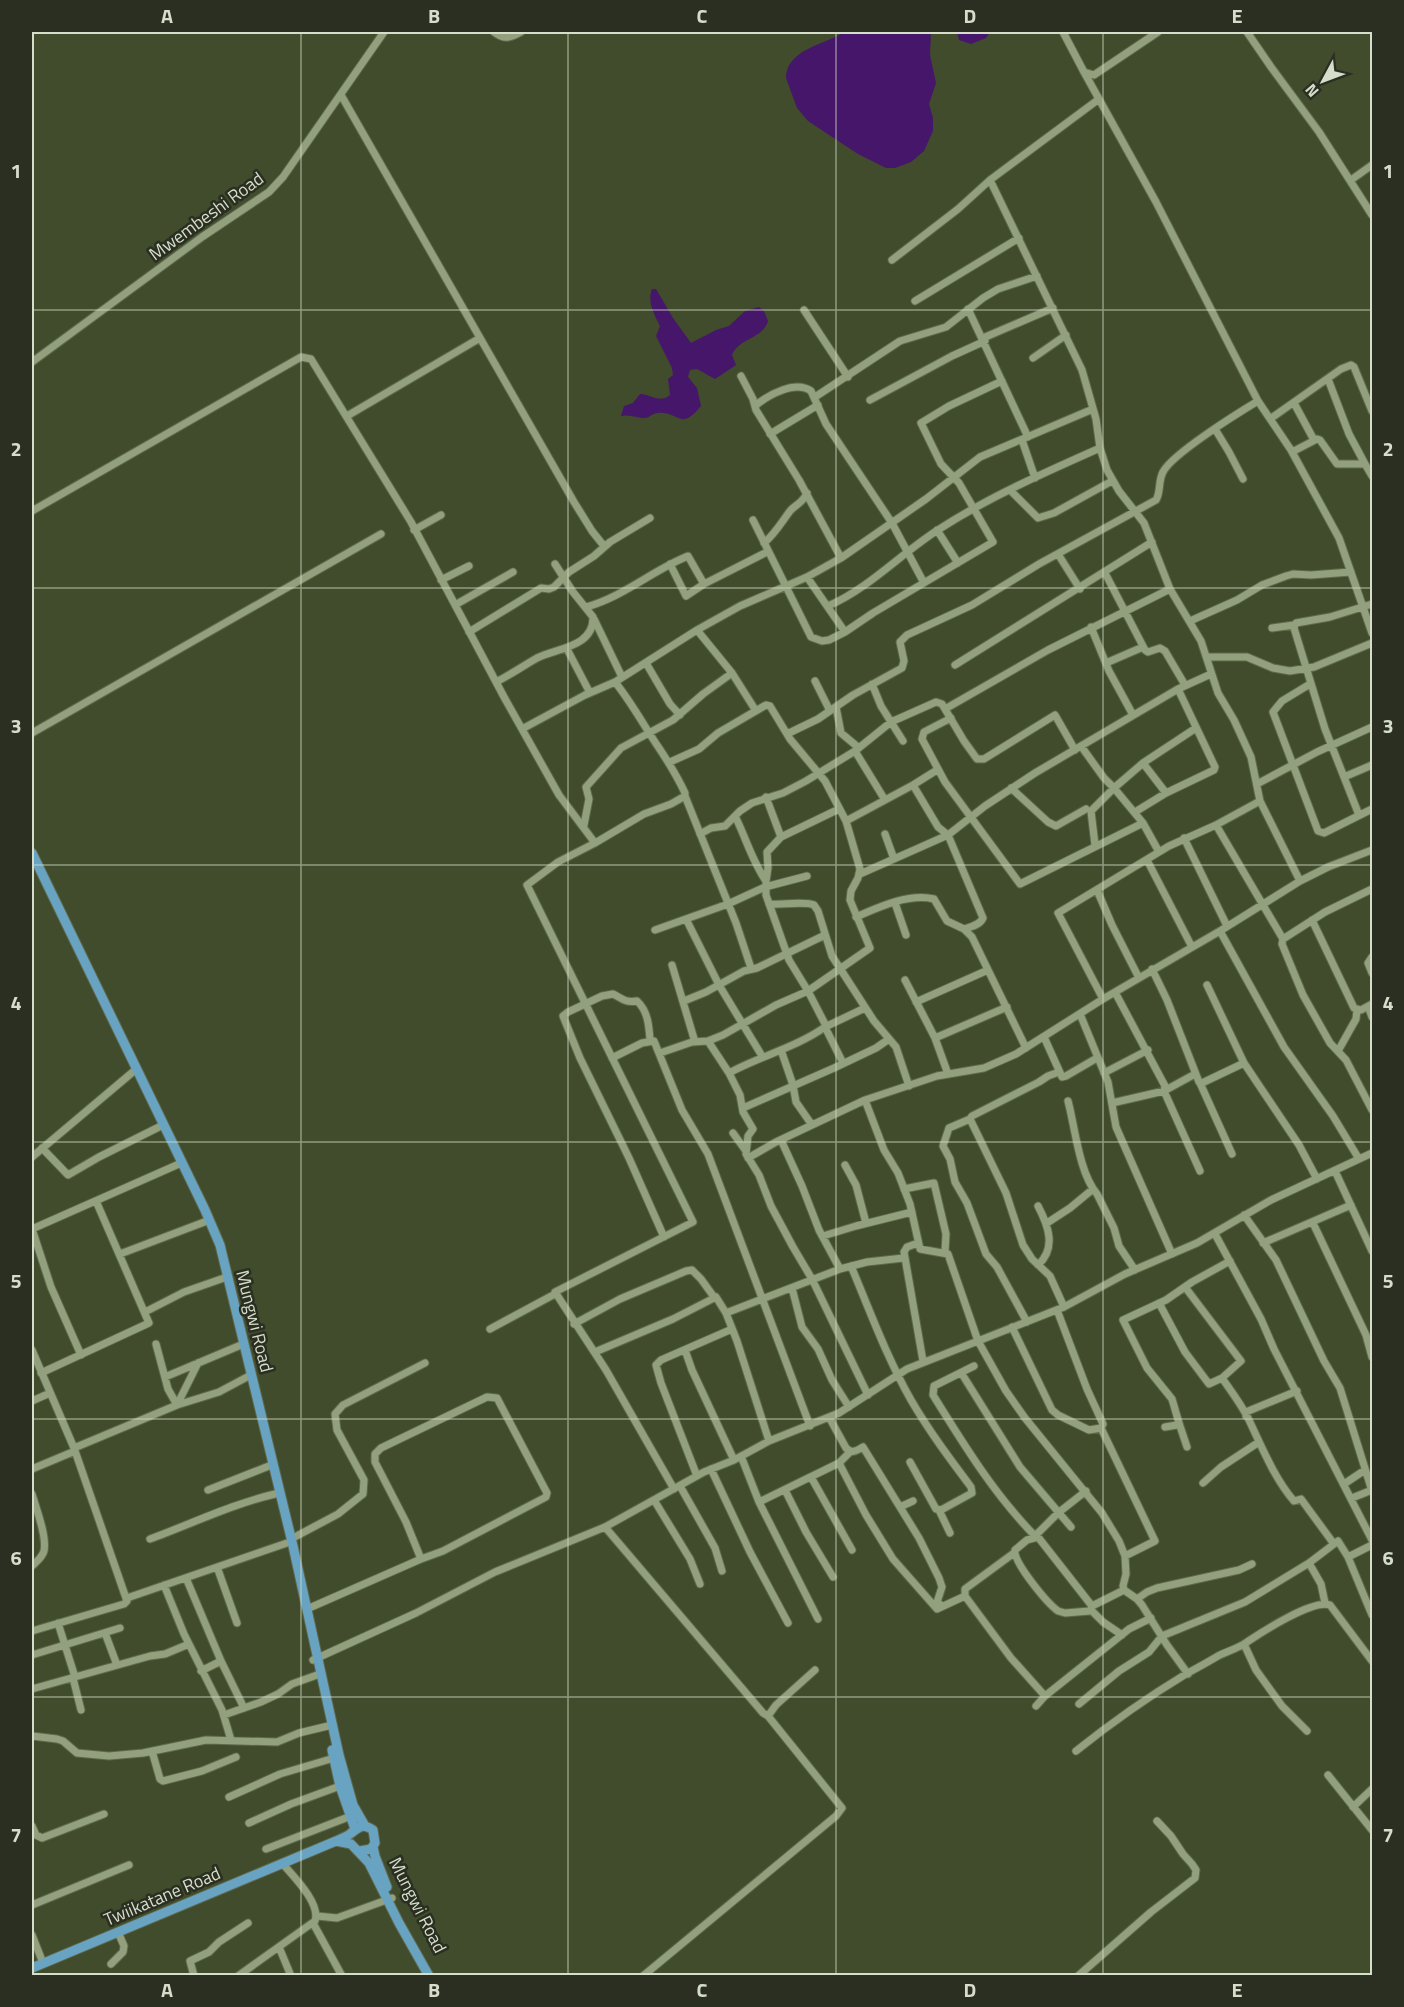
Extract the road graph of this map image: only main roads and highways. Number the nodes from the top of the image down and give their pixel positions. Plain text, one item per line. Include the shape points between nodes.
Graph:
1 (32, 853) edge
2 (32, 863) edge
3 (289, 1541) junction
4 (315, 1660) junction
5 (365, 1826) junction
6 (352, 1835) junction
7 (373, 1847) junction
8 (360, 1851) junction
9 (390, 1899) junction
10 (37, 1965) edge
11 (429, 1976) edge
12 (437, 1976) edge

1 - 3 main road, Mungwi Road via 216,1234
2 - 3 main road, Mungwi Road via 217,1245
3 - 4 main road, Mungwi Road
3 - 4 main road, Mungwi Road via 307,1609
4 - 5 main road, Mungwi Road via 353,1805
4 - 6 main road, Mungwi Road
5 - 6 main road
5 - 7 main road via 375,1834
6 - 8 main road
6 - 10 main road, Twiikatane Road
7 - 8 main road
7 - 9 main road, Mungwi Road
8 - 9 main road, Mungwi Road
9 - 11 main road, Mungwi Road
9 - 12 main road, Mungwi Road

